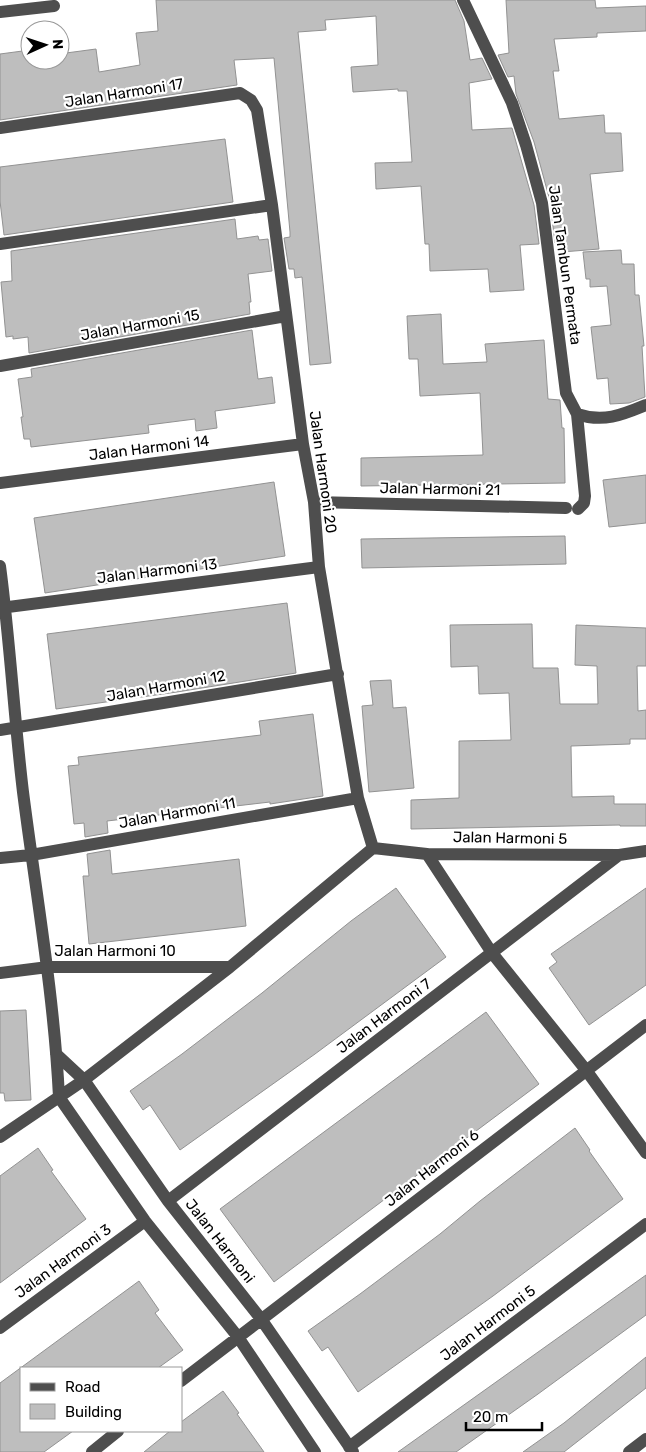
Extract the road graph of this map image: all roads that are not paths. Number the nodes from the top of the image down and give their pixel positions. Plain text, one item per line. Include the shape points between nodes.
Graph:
1 (463, 0) edge
2 (54, 6) dead end
3 (0, 12) edge
4 (251, 100) joint
5 (0, 128) edge
6 (272, 205) junction
7 (0, 244) edge
8 (286, 316) junction
9 (0, 366) edge
10 (646, 405) edge
11 (577, 414) junction
12 (303, 444) junction
13 (0, 483) edge
14 (314, 502) junction
15 (0, 566) edge
16 (319, 567) junction
17 (3, 608) edge
18 (338, 674) junction
19 (15, 728) junction
20 (0, 730) edge
21 (358, 798) junction
22 (373, 848) junction
23 (646, 851) edge
24 (427, 854) junction
25 (31, 855) junction
26 (619, 856) junction
27 (0, 858) edge
28 (492, 953) junction
29 (230, 966) junction
30 (48, 967) junction
31 (0, 973) edge
32 (646, 1025) edge
33 (56, 1054) junction
34 (586, 1070) junction
35 (84, 1080) junction
36 (59, 1097) junction
37 (20, 1122) junction
38 (0, 1124) edge
39 (0, 1137) edge
40 (646, 1153) edge
41 (168, 1201) junction
42 (145, 1221) junction
43 (646, 1224) edge
44 (261, 1319) junction
45 (0, 1328) edge
46 (238, 1337) junction
47 (182, 1380) edge
48 (117, 1432) edge
49 (646, 1439) edge
50 (351, 1450) edge
51 (92, 1452) edge
52 (316, 1452) edge
53 (628, 1452) edge

1 - 11 street, Jalan Tambun Permata via 512,102 538,184 566,393
2 - 3 street
4 - 5 street, Jalan Harmoni 17 via 240,93 228,94
4 - 6 street, Jalan Harmoni 20 via 260,124
6 - 7 street
6 - 8 street, Jalan Harmoni 20
8 - 9 street, Jalan Harmoni 15
8 - 12 street, Jalan Harmoni 20
10 - 11 street via 618,417
11 - 14 street, Jalan Harmoni 21 via 585,496 584,503 572,508
12 - 13 street, Jalan Harmoni 14
12 - 14 street, Jalan Harmoni 20
14 - 16 street, Jalan Harmoni 20
15 - 17 street
16 - 17 street, Jalan Harmoni 13
16 - 18 street, Jalan Harmoni 20
17 - 19 street
18 - 19 street, Jalan Harmoni 12
18 - 21 street, Jalan Harmoni 20
19 - 20 street, Jalan Harmoni 12
19 - 25 street
21 - 22 street, Jalan Harmoni 20
21 - 25 street, Jalan Harmoni 11
22 - 24 street, Jalan Harmoni 5
22 - 29 street
23 - 26 street, Jalan Harmoni 5
24 - 26 street, Jalan Harmoni 5
24 - 28 street
25 - 27 street, Jalan Harmoni 11
25 - 30 street
26 - 28 street, Jalan Harmoni 7
28 - 34 street
28 - 41 street, Jalan Harmoni 7
29 - 30 street, Jalan Harmoni 10
29 - 35 street
30 - 31 street, Jalan Harmoni 10
30 - 33 street
32 - 34 street, Jalan Harmoni 6
33 - 35 street, Jalan Harmoni
33 - 36 street
34 - 40 street
34 - 44 street, Jalan Harmoni 6
35 - 36 street
35 - 41 street, Jalan Harmoni
36 - 37 street
36 - 42 street
37 - 38 street
37 - 39 street
41 - 44 street, Jalan Harmoni
42 - 45 street, Jalan Harmoni 3
42 - 46 street
43 - 50 street, Jalan Harmoni 5
44 - 46 street, Jalan Harmoni 6
44 - 50 street, Jalan Harmoni
46 - 47 street, Jalan Harmoni 6
46 - 52 street
48 - 51 street
49 - 53 street

